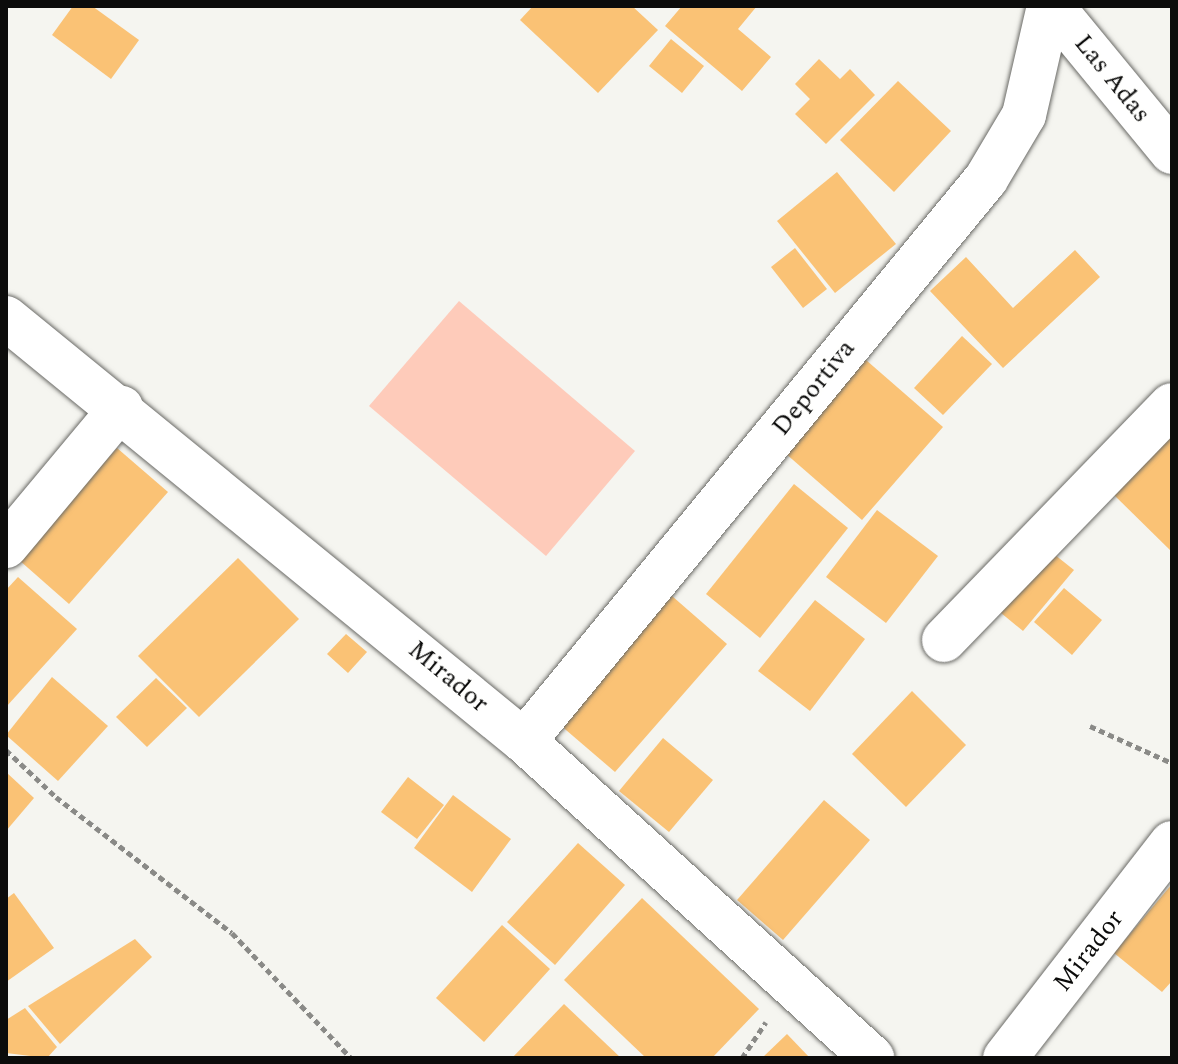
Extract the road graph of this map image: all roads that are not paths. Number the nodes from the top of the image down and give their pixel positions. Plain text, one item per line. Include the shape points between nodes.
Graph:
1 (1051, 6) edge
2 (1172, 152) edge
3 (6, 318) edge
4 (1172, 405) edge
5 (121, 408) junction
6 (6, 546) edge
7 (944, 640) dead end
8 (524, 741) junction
9 (1172, 843) edge
10 (872, 1058) edge
11 (1005, 1058) edge

1 - 2 street, Las Adas
1 - 8 street, Deportiva via 1024,115 986,179
3 - 5 street, Mirador
4 - 7 street
5 - 6 street
5 - 8 street, Mirador
8 - 10 street, Mirador
9 - 11 street, Mirador

